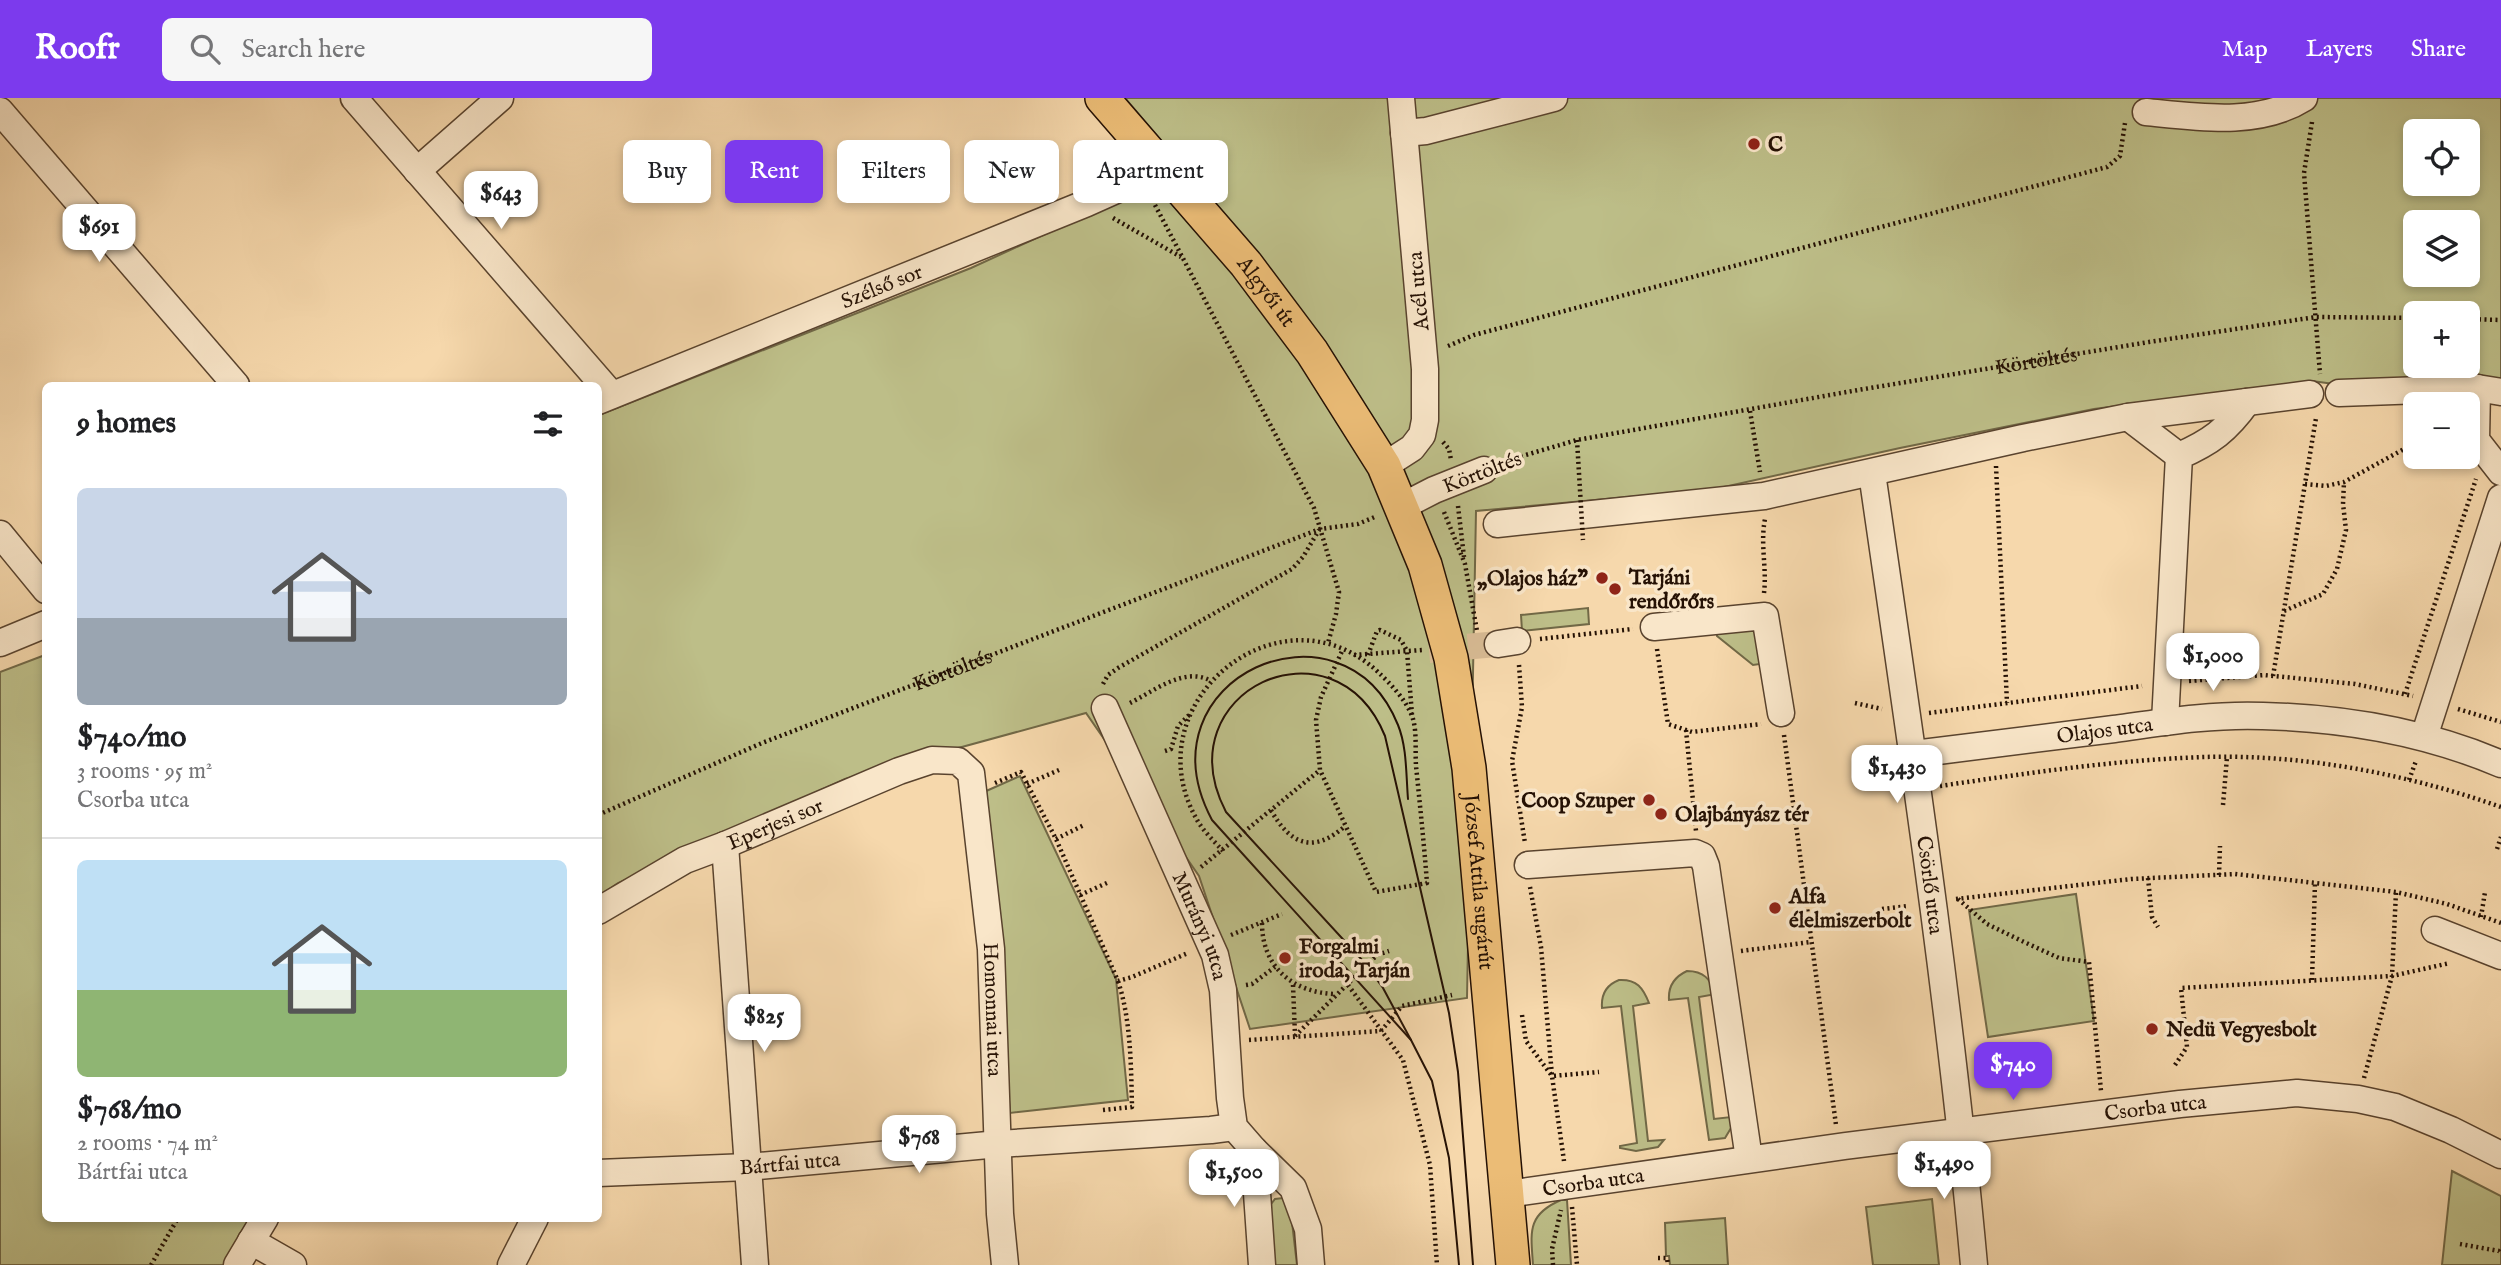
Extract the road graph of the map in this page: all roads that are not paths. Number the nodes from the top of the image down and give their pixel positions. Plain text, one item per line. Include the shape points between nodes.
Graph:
1 (354, 98) edge
2 (500, 98) edge
3 (1102, 98) edge
4 (1401, 98) edge
5 (1549, 99) edge
6 (2309, 104) edge
7 (0, 111) edge
8 (2146, 111) road end
9 (1404, 133) junction
10 (1130, 140) edge
11 (417, 171) junction
12 (1087, 203) edge
13 (1182, 203) edge
14 (233, 382) edge
15 (592, 382) edge
16 (2489, 390) edge
17 (605, 398) edge
18 (2247, 402) junction
19 (2128, 417) junction
20 (2179, 456) junction
21 (2493, 462) edge
22 (1384, 466) junction
23 (1484, 470) road end
24 (1872, 473) junction
25 (2501, 498) edge
26 (1401, 507) junction
27 (1497, 524) dead end
28 (0, 534) edge
29 (42, 585) edge
30 (42, 626) edge
31 (1654, 627) road end
32 (0, 643) edge
33 (1106, 711) road end
34 (1782, 717) road end
35 (2165, 722) junction
36 (2424, 737) junction
37 (1922, 753) junction
38 (958, 761) joint
39 (2501, 764) edge
40 (725, 845) junction
41 (1528, 865) dead end
42 (602, 909) edge
43 (2435, 930) dead end
44 (2492, 953) edge
45 (1234, 1126) junction
46 (1962, 1132) junction
47 (999, 1144) junction
48 (1254, 1150) junction
49 (2501, 1155) edge
50 (1749, 1159) junction
51 (748, 1167) junction
52 (602, 1173) edge
53 (1508, 1194) junction
54 (263, 1222) edge
55 (533, 1222) edge
56 (251, 1241) junction
57 (237, 1265) edge
58 (293, 1265) edge
59 (511, 1265) edge
60 (755, 1265) edge
61 (1005, 1265) edge
62 (1262, 1265) edge
63 (1311, 1265) edge
64 (1513, 1265) edge
65 (1974, 1265) edge

1 - 11 street
2 - 11 street
3 - 10 main road, Algyői út
4 - 9 street, Acél utca
5 - 9 street
6 - 8 street via 2247,117
7 - 14 street
9 - 22 street, Acél utca via 1424,355 1425,420 1422,435 1412,448
11 - 15 street
12 - 17 street, Szélső sor
13 - 22 main road, Algyői út via 1246,264 1318,362
16 - 18 street via 2322,394
16 - 21 street via 2476,440
18 - 19 street
18 - 20 street via 2210,442
19 - 20 street
19 - 24 street
20 - 35 street
22 - 26 main road, Algyői út
23 - 26 street, Körtöltés
24 - 27 street via 1764,496
24 - 37 street, Csörlő utca
25 - 36 street
26 - 53 main road, József Attila sugárút via 1435,598 1459,699
28 - 29 street
30 - 32 street
31 - 34 street via 1765,616
33 - 45 street, Murányi utca via 1210,943 1223,990
35 - 36 street, Olajos utca via 2263,716 2362,725
35 - 37 street, Olajos utca
36 - 39 street, Olajos utca
37 - 46 street, Csörlő utca
38 - 40 street, Eperjesi sor via 932,760 899,771
38 - 47 street, Homonnai utca via 971,773 991,949
40 - 42 street, Eperjesi sor via 685,860
40 - 51 street
41 - 50 street via 1702,856
43 - 44 street
45 - 47 street, Bártfai utca
45 - 48 street
46 - 49 street, Csorba utca via 2297,1093 2395,1107
46 - 50 street, Csorba utca
46 - 65 street, Csörlő utca
47 - 51 street, Bártfai utca
47 - 61 street, Homonnai utca
48 - 62 street
48 - 63 street via 1293,1188 1308,1229
50 - 53 street, Csorba utca
51 - 52 street, Bártfai utca
51 - 60 street
53 - 64 main road, József Attila sugárút
54 - 56 street
55 - 59 street
56 - 57 street
56 - 58 street

